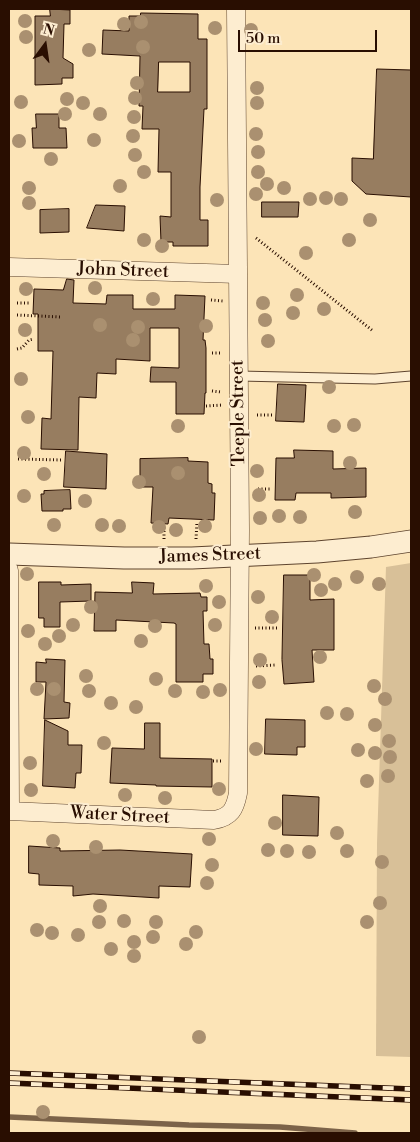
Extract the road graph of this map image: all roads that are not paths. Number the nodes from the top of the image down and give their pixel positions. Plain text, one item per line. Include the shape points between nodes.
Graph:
1 (236, 9) edge
2 (9, 267) edge
3 (238, 274) junction
4 (239, 376) junction
5 (411, 376) edge
6 (411, 541) edge
7 (9, 553) edge
8 (240, 556) junction
9 (9, 563) edge
10 (9, 570) edge
11 (9, 811) edge
12 (229, 814) joint

1 - 3 street, Teeple Street
2 - 3 street, John Street
3 - 4 street, Teeple Street
4 - 5 lane via 374,379
4 - 8 street, Teeple Street
6 - 8 street, James Street via 317,552
7 - 8 street, James Street via 124,558
7 - 9 street
8 - 12 street, Teeple Street via 238,793
10 - 11 street
11 - 12 street, Water Street via 196,820 223,818

